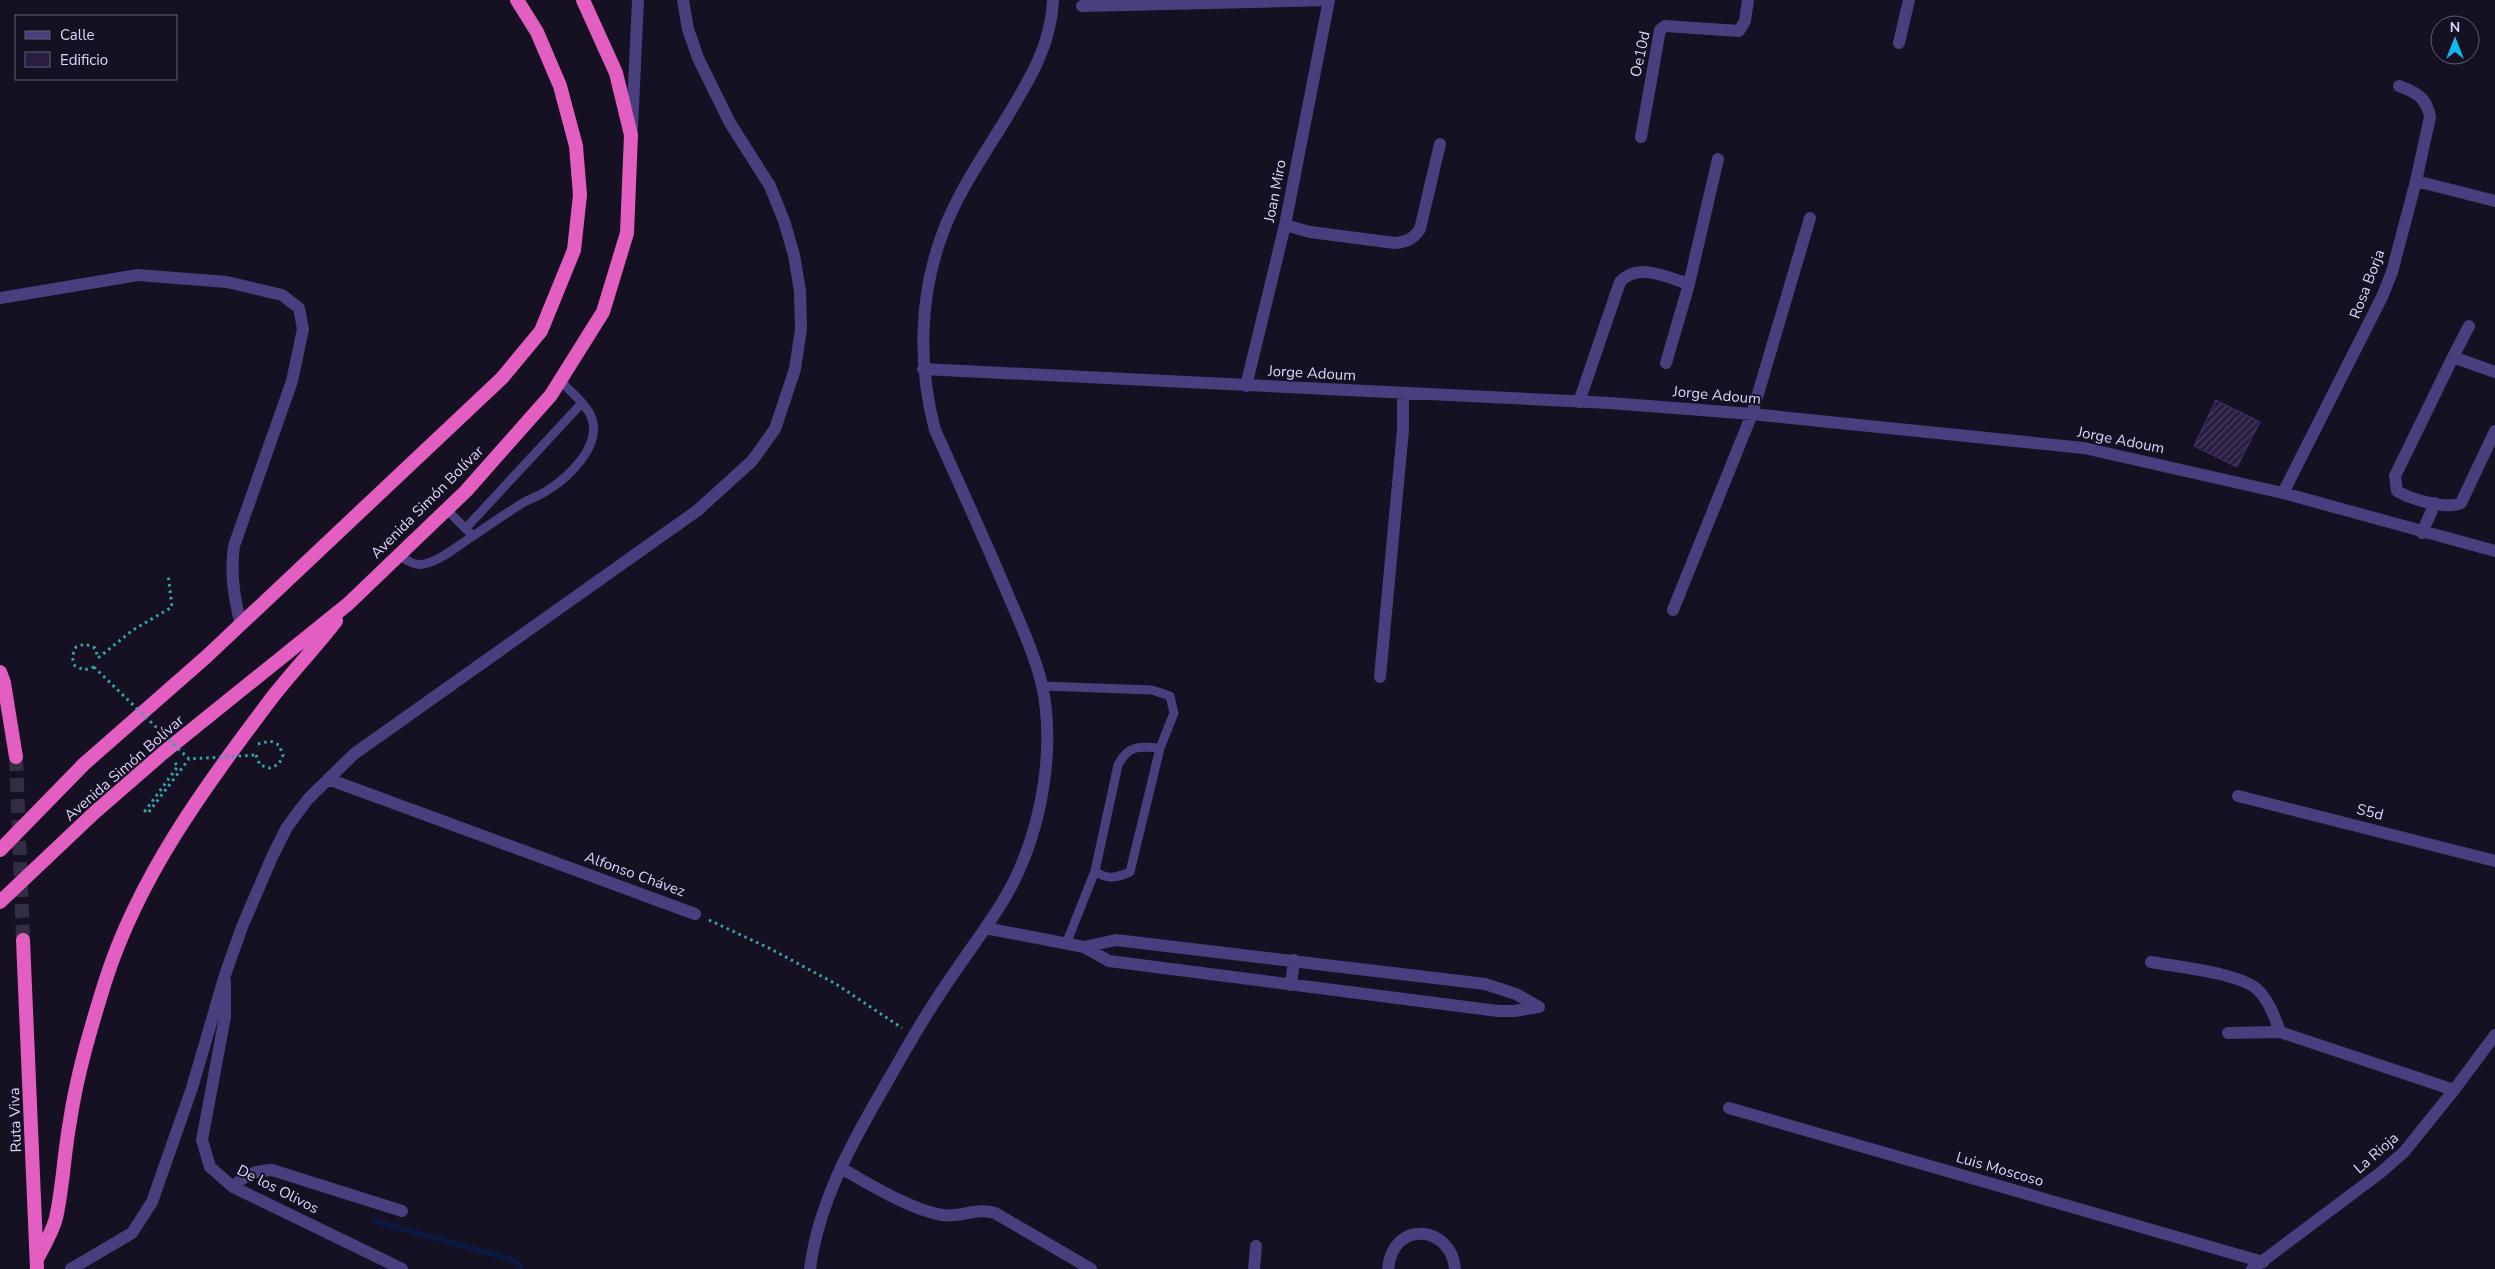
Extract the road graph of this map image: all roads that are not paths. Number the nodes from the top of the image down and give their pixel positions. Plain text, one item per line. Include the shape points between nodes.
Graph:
1 (517, 0) edge
2 (583, 0) edge
3 (638, 0) edge
4 (683, 0) edge
5 (1053, 0) edge
6 (1329, 0) edge
7 (1748, 0) edge
8 (1909, 0) edge
9 (1082, 6) dead end
10 (1899, 43) dead end
11 (2399, 86) dead end
12 (631, 135) junction
13 (1640, 137) dead end
14 (1440, 144) dead end
15 (1718, 159) dead end
16 (2416, 181) junction
17 (2495, 201) edge
18 (1810, 218) dead end
19 (1285, 225) junction
20 (1689, 284) junction
21 (0, 298) edge
22 (2469, 326) dead end
23 (2453, 357) junction
24 (1666, 363) dead end
25 (923, 369) junction
26 (2495, 372) edge
27 (561, 381) junction
28 (1246, 386) junction
29 (1403, 394) junction
30 (1580, 402) junction
31 (581, 404) junction
32 (1752, 414) junction
33 (2495, 431) edge
34 (2282, 493) junction
35 (2434, 504) junction
36 (447, 510) junction
37 (466, 528) junction
38 (2422, 533) junction
39 (473, 536) junction
40 (2495, 552) edge
41 (398, 555) junction
42 (348, 604) junction
43 (1673, 610) dead end
44 (240, 625) junction
45 (0, 672) edge
46 (1380, 677) dead end
47 (1042, 686) junction
48 (1160, 748) junction
49 (16, 757) tunnel mouth
50 (328, 778) junction
51 (2238, 796) dead end
52 (0, 850) edge
53 (2495, 861) edge
54 (1095, 871) junction
55 (0, 902) edge
56 (695, 914) road end
57 (986, 928) junction
58 (23, 940) tunnel mouth
59 (1066, 944) junction
60 (1084, 947) junction
61 (1294, 960) junction
62 (2151, 962) dead end
63 (225, 974) junction
64 (1291, 985) junction
65 (2280, 1032) junction
66 (2228, 1033) dead end
67 (2495, 1034) edge
68 (2454, 1090) junction
69 (1729, 1108) dead end
70 (841, 1168) junction
71 (233, 1187) junction
72 (402, 1211) dead end
73 (1256, 1246) dead end
74 (37, 1264) edge
75 (2258, 1265) edge
76 (71, 1269) edge
77 (402, 1269) edge
78 (810, 1269) edge
79 (1092, 1269) edge
80 (1254, 1269) edge
81 (1388, 1269) edge
82 (1455, 1269) edge

1 - 44 highway, Avenida Simón Bolívar via 537,32 560,86 576,146 580,195 574,250 541,331 502,378
2 - 12 highway, Avenida Simón Bolívar via 616,73
3 - 12 street
4 - 50 street via 698,58 730,123 770,186 794,255 800,291 801,329 795,368 776,429 752,461 698,510 354,754
5 - 25 street via 1048,41 1028,82 963,190 942,234 926,298
6 - 9 street
6 - 19 street, Joan Miro
7 - 13 street, Oe10d via 1739,31 1664,26 1660,30
8 - 10 street
11 - 16 street, Rosa Borja via 2415,92 2424,100 2430,117
12 - 27 highway, Avenida Simón Bolívar via 627,233 603,312
14 - 19 street via 1420,229 1406,242 1310,232
15 - 20 street
16 - 17 street
16 - 34 street, Rosa Borja via 2392,272 2382,297
18 - 32 street
19 - 28 street, Joan Miro
20 - 24 street
20 - 30 street via 1646,271 1636,271 1620,282
21 - 44 street via 138,275 227,282 282,295 299,308 303,329 292,382 234,546 231,563 233,592
22 - 23 street
23 - 26 street
23 - 35 street via 2395,476 2397,490
25 - 28 street, Jorge Adoum
25 - 47 street via 935,430 1008,594
27 - 31 lane
27 - 36 highway, Avenida Simón Bolívar
28 - 29 street, Jorge Adoum
29 - 30 street, Jorge Adoum
29 - 46 street via 1403,430
30 - 32 street, Jorge Adoum
31 - 37 lane
31 - 39 lane via 592,419 594,433 585,453 566,476 547,491 523,502
32 - 34 street, Jorge Adoum via 2084,448
32 - 43 street
33 - 35 street via 2461,503 2452,506
34 - 38 street, Jorge Adoum
35 - 38 street
36 - 37 lane
36 - 41 highway, Avenida Simón Bolívar
37 - 39 lane
38 - 40 street, Jorge Adoum
39 - 41 lane via 424,565
41 - 42 highway, Avenida Simón Bolívar
42 - 55 highway, Avenida Simón Bolívar via 156,759
42 - 74 highway via 202,791 141,893 116,952 91,1032 70,1120 56,1219
44 - 52 highway, Avenida Simón Bolívar via 84,764
45 - 49 highway
47 - 48 lane via 1164,692 1170,696 1174,713
47 - 57 street via 1048,732 1045,772 1034,824 1017,875
48 - 54 lane via 1130,748 1118,764
48 - 54 lane via 1130,872 1110,878
50 - 56 street, Alfonso Chávez
50 - 63 street via 286,827
51 - 53 street, S5d
54 - 59 lane
57 - 59 street
57 - 70 street via 914,1035
58 - 74 highway, Ruta Viva
59 - 60 street
60 - 61 street via 1104,940 1116,940
60 - 64 street via 1109,960
61 - 64 street
61 - 64 street via 1486,984 1539,1006 1498,1011
62 - 65 street via 2227,976 2258,989
63 - 71 street, De los Olivos via 225,1017 202,1140 210,1167
63 - 76 street via 192,1088 152,1202 132,1232
65 - 66 street
65 - 68 street
67 - 68 street, La Rioja
68 - 75 street, La Rioja via 2404,1152
69 - 75 street, Luis Moscoso
70 - 78 street via 825,1204
70 - 79 street via 878,1190 933,1213 945,1216 980,1210 995,1213
71 - 72 street via 245,1175 256,1170 272,1170
71 - 77 street, De los Olivos
73 - 80 street
81 - 82 street via 1395,1244 1408,1235 1418,1234 1431,1236 1447,1246

